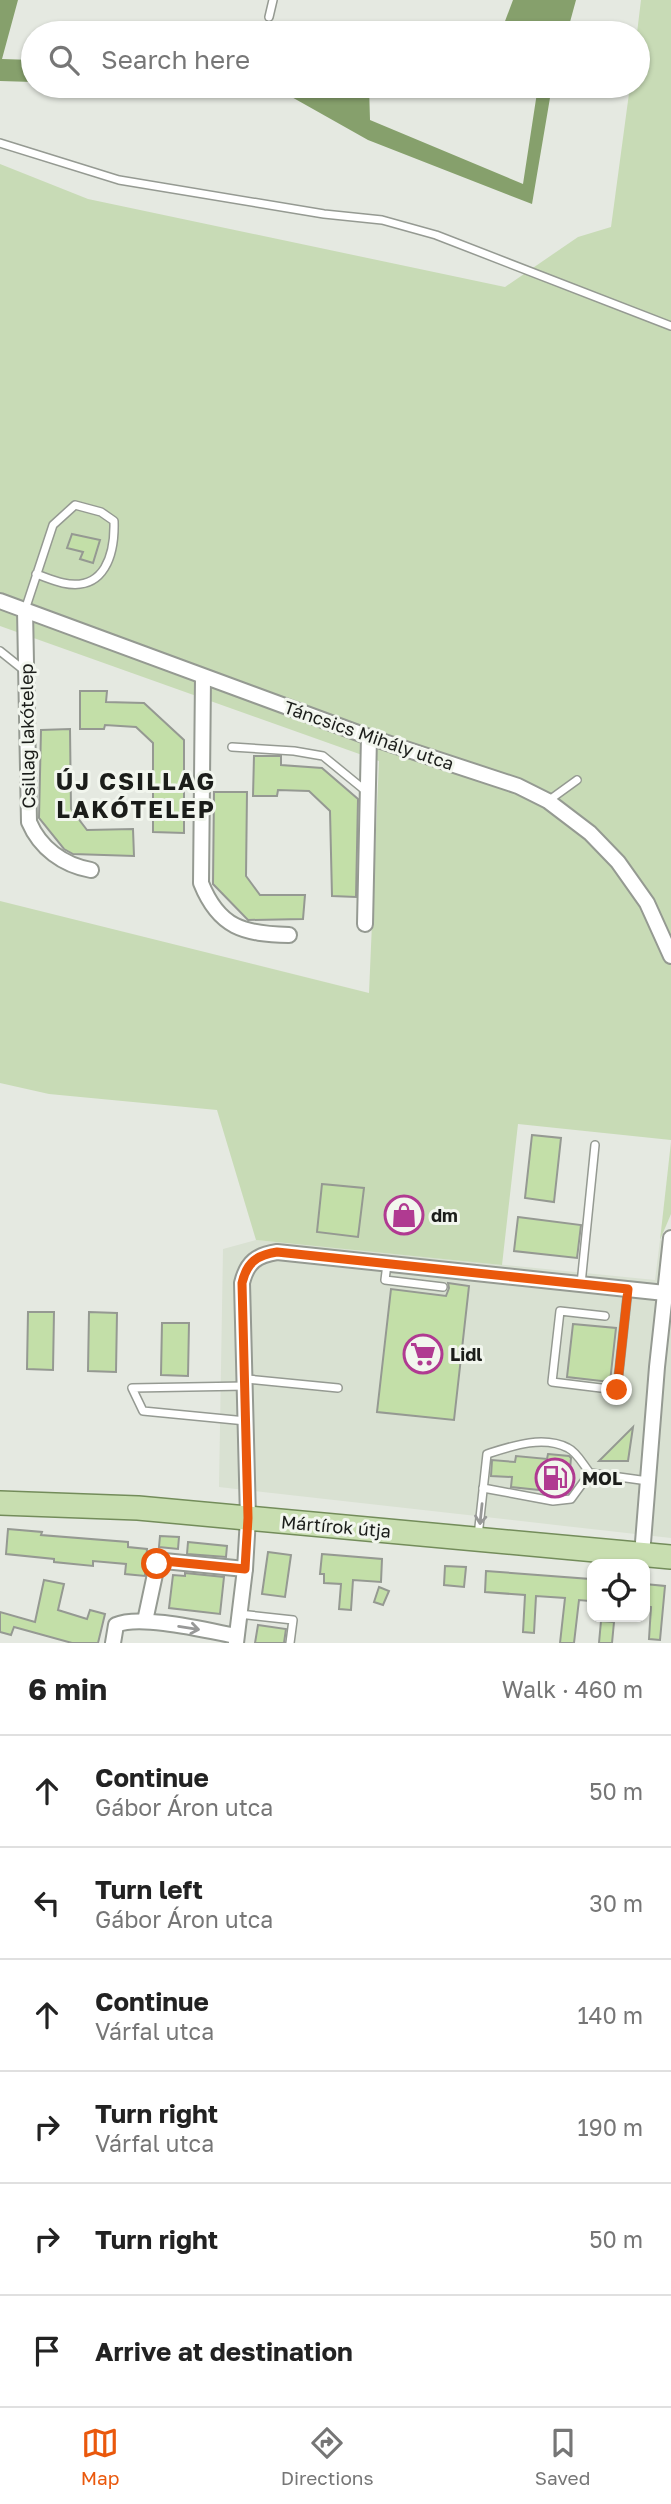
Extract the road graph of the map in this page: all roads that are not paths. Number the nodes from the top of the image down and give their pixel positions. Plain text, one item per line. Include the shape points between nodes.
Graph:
1 (272, 0) edge
2 (269, 17) dead end
3 (0, 143) edge
4 (671, 326) edge
5 (36, 574) junction
6 (0, 601) edge
7 (25, 610) junction
8 (0, 651) edge
9 (25, 671) junction
10 (202, 677) junction
11 (369, 737) junction
12 (232, 747) dead end
13 (577, 779) dead end
14 (367, 792) junction
15 (548, 801) junction
16 (91, 870) dead end
17 (365, 925) dead end
18 (289, 935) dead end
19 (671, 956) edge
20 (595, 1145) dead end
21 (671, 1238) edge
22 (387, 1264) junction
23 (581, 1284) junction
24 (443, 1287) dead end
25 (628, 1289) junction
26 (668, 1294) edge
27 (605, 1317) dead end
28 (247, 1382) junction
29 (338, 1388) dead end
30 (247, 1422) junction
31 (590, 1473) junction
32 (648, 1481) junction
33 (483, 1488) junction
34 (0, 1503) edge
35 (248, 1518) junction
36 (478, 1540) junction
37 (642, 1555) junction
38 (671, 1557) edge
39 (245, 1569) junction
40 (239, 1614) junction
41 (145, 1621) junction
42 (236, 1639) edge
43 (113, 1643) edge
44 (290, 1643) edge

1 - 2 lane
3 - 4 lane via 119,180 382,220 426,232
5 - 5 lane via 53,525 75,505 101,512 114,522 110,558 100,575 82,583 65,583
5 - 7 lane
6 - 7 street, Táncsics Mihály utca
7 - 9 street, Csillag lakótelep
7 - 10 street, Táncsics Mihály utca
8 - 9 lane
9 - 16 street, Csillag lakótelep via 29,822 49,851 72,866
10 - 11 street, Táncsics Mihály utca
10 - 18 street via 201,883 215,910 236,927
11 - 14 street
11 - 15 street, Táncsics Mihály utca via 518,786
12 - 14 lane via 323,757
13 - 15 lane
14 - 17 street
15 - 19 street, Táncsics Mihály utca via 618,862 647,903
20 - 23 lane
21 - 26 street
22 - 23 street
22 - 24 lane via 386,1280
22 - 28 street via 277,1252 254,1259 242,1283
23 - 25 street
25 - 26 street
25 - 27 lane via 617,1390 552,1382 560,1311
26 - 32 street
28 - 29 lane
28 - 30 street
28 - 30 lane via 132,1388 143,1411
30 - 35 street
31 - 32 lane
31 - 33 lane via 571,1499 553,1501
31 - 33 lane via 571,1448 549,1442 518,1444 487,1454
32 - 37 street
33 -> 36 lane
34 - 35 main road, Mártírok útja
35 - 36 main road, Mártírok útja
35 - 39 street
36 - 37 main road, Mártírok útja
37 - 38 main road, Mártírok útja
39 - 40 street
39 - 41 street via 157,1564
40 - 42 street
40 - 44 lane via 293,1620
41 -> 42 street
41 - 43 street via 116,1625

